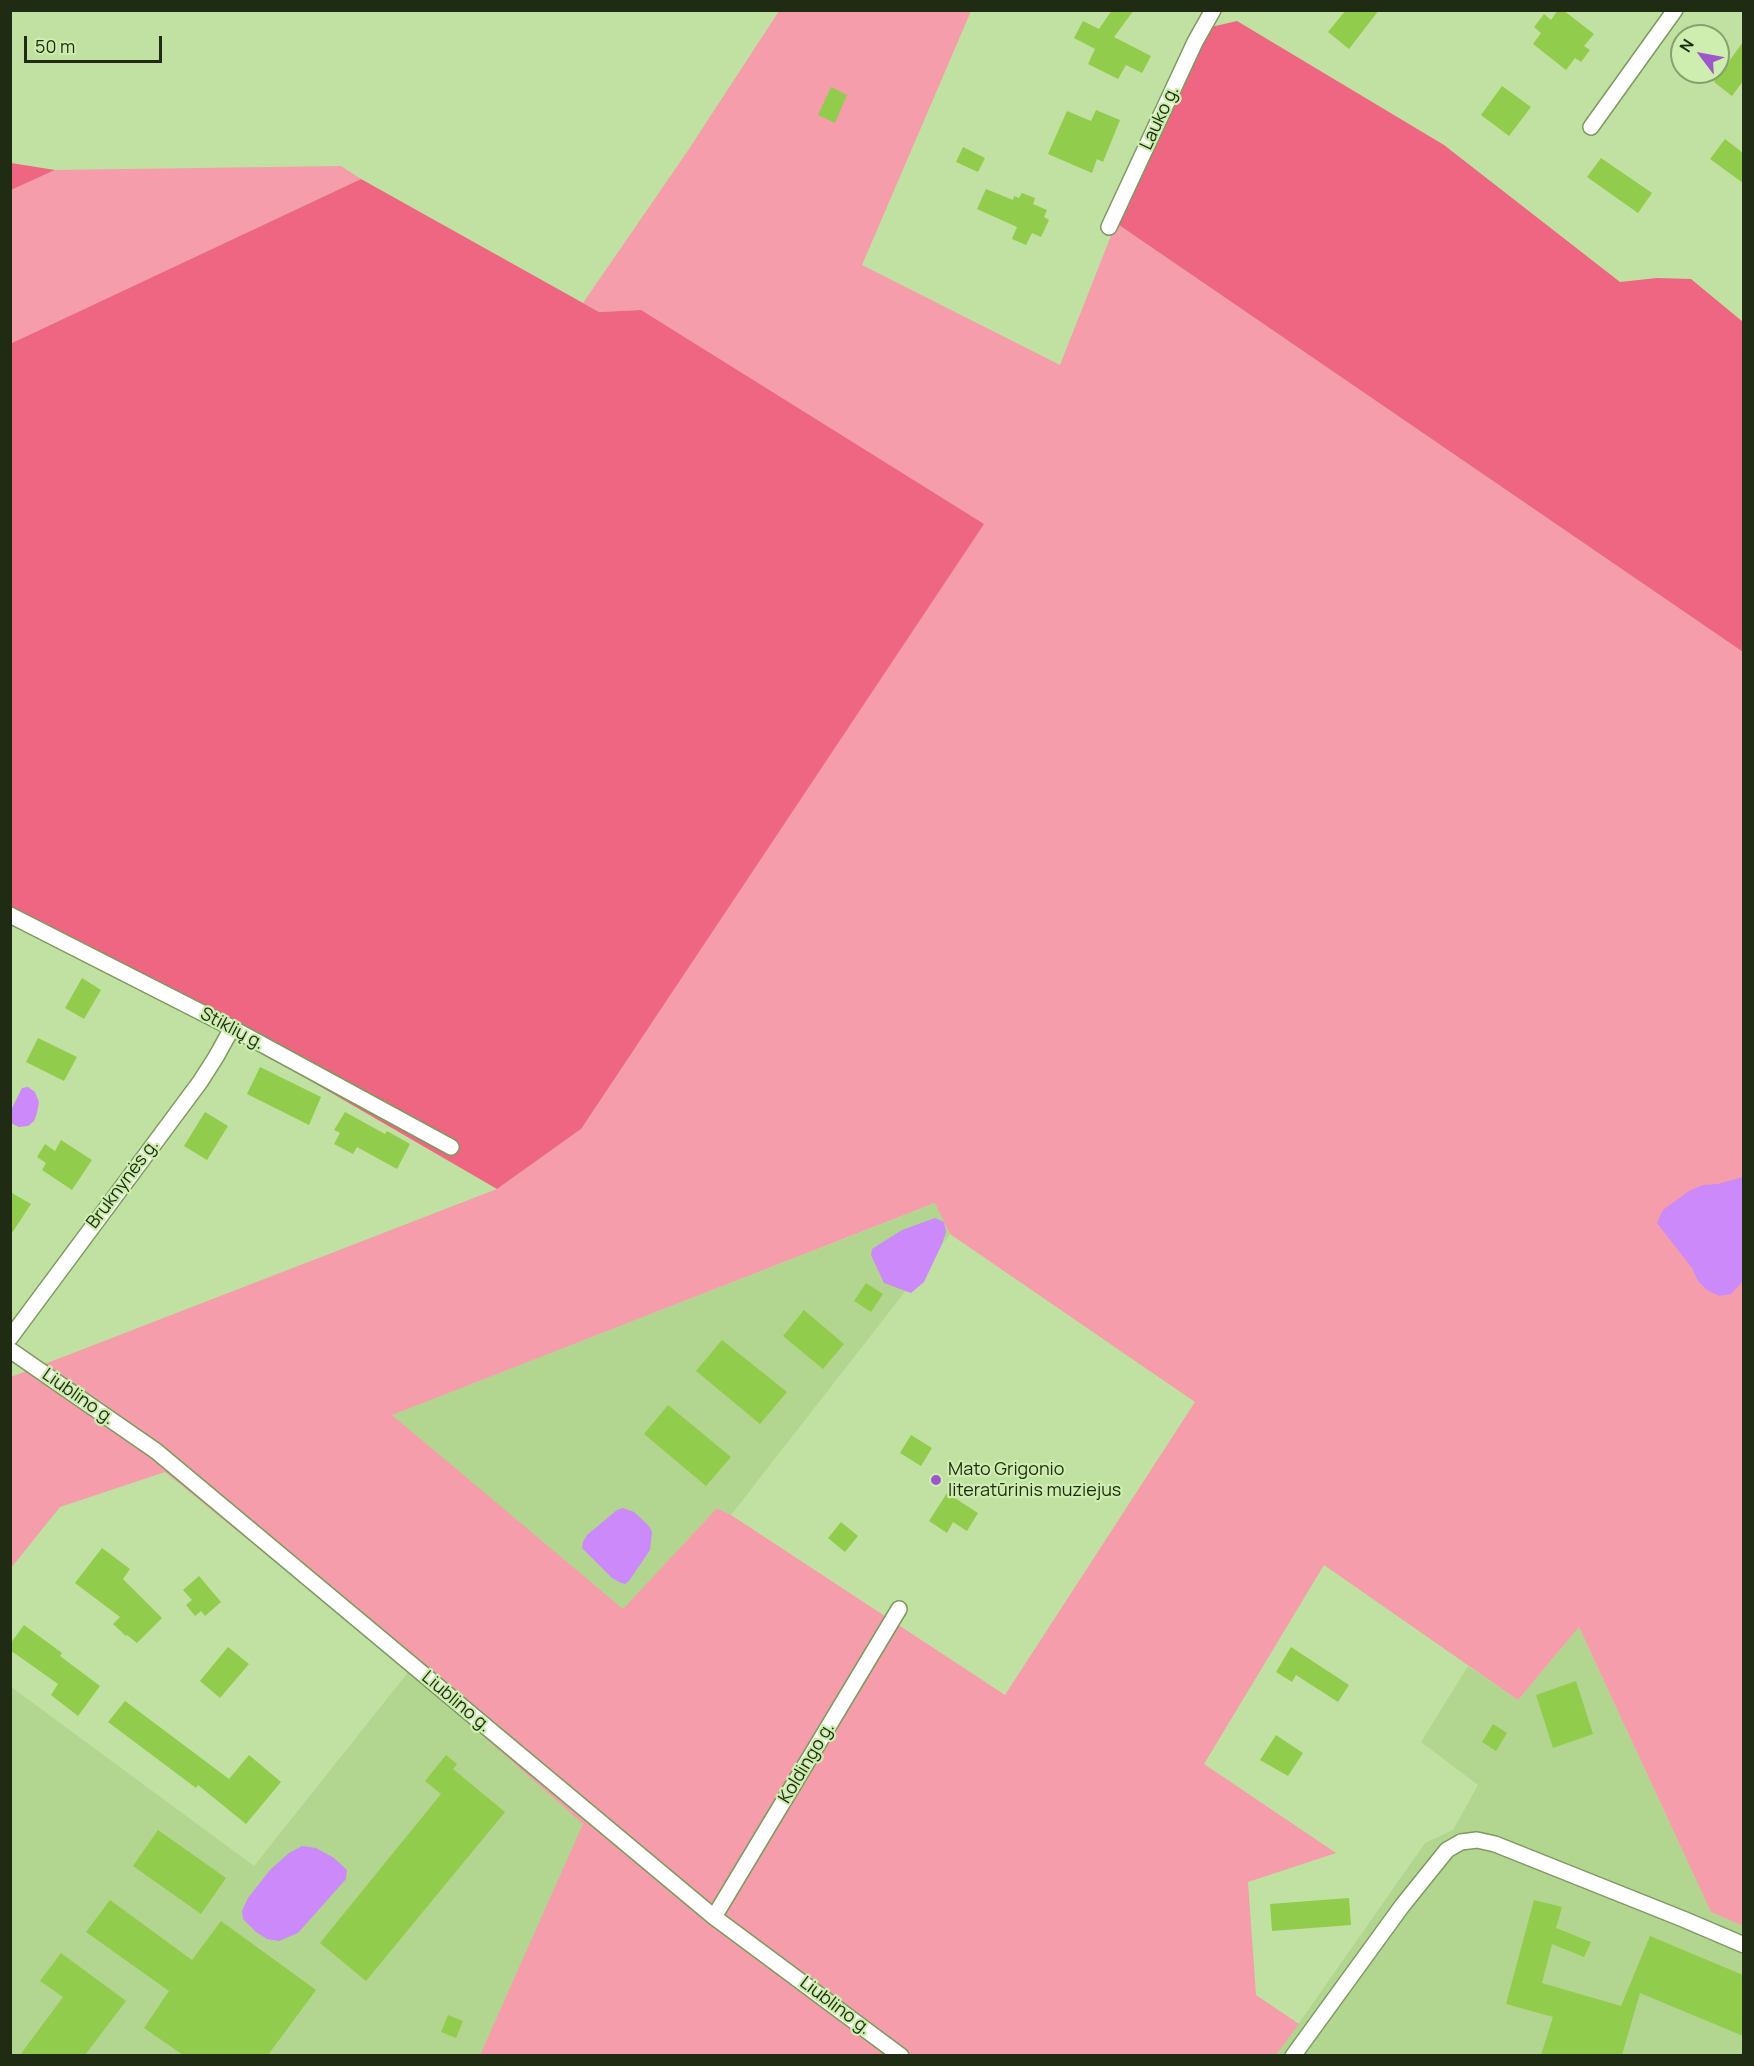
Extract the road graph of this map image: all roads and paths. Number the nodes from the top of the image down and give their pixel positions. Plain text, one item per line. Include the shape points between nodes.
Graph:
1 (1213, 10) edge
2 (1675, 10) edge
3 (1591, 127) dead end
4 (1109, 227) dead end
5 (10, 915) edge
6 (231, 1028) junction
7 (451, 1147) dead end
8 (10, 1338) edge
9 (10, 1350) edge
10 (899, 1609) dead end
11 (714, 1917) junction
12 (1743, 1945) edge
13 (901, 2055) edge
14 (1293, 2055) edge

1 - 4 street, Lauko g.
2 - 3 street
5 - 6 street, Stiklių g.
6 - 7 street, Stiklių g.
6 - 8 street, Bruknynės g. via 200,1082
9 - 11 street, Liublino g. via 156,1450
10 - 11 street, Koldingo g.
11 - 13 street, Liublino g.
12 - 14 street via 1495,1844 1461,1842 1447,1850 1402,1906

